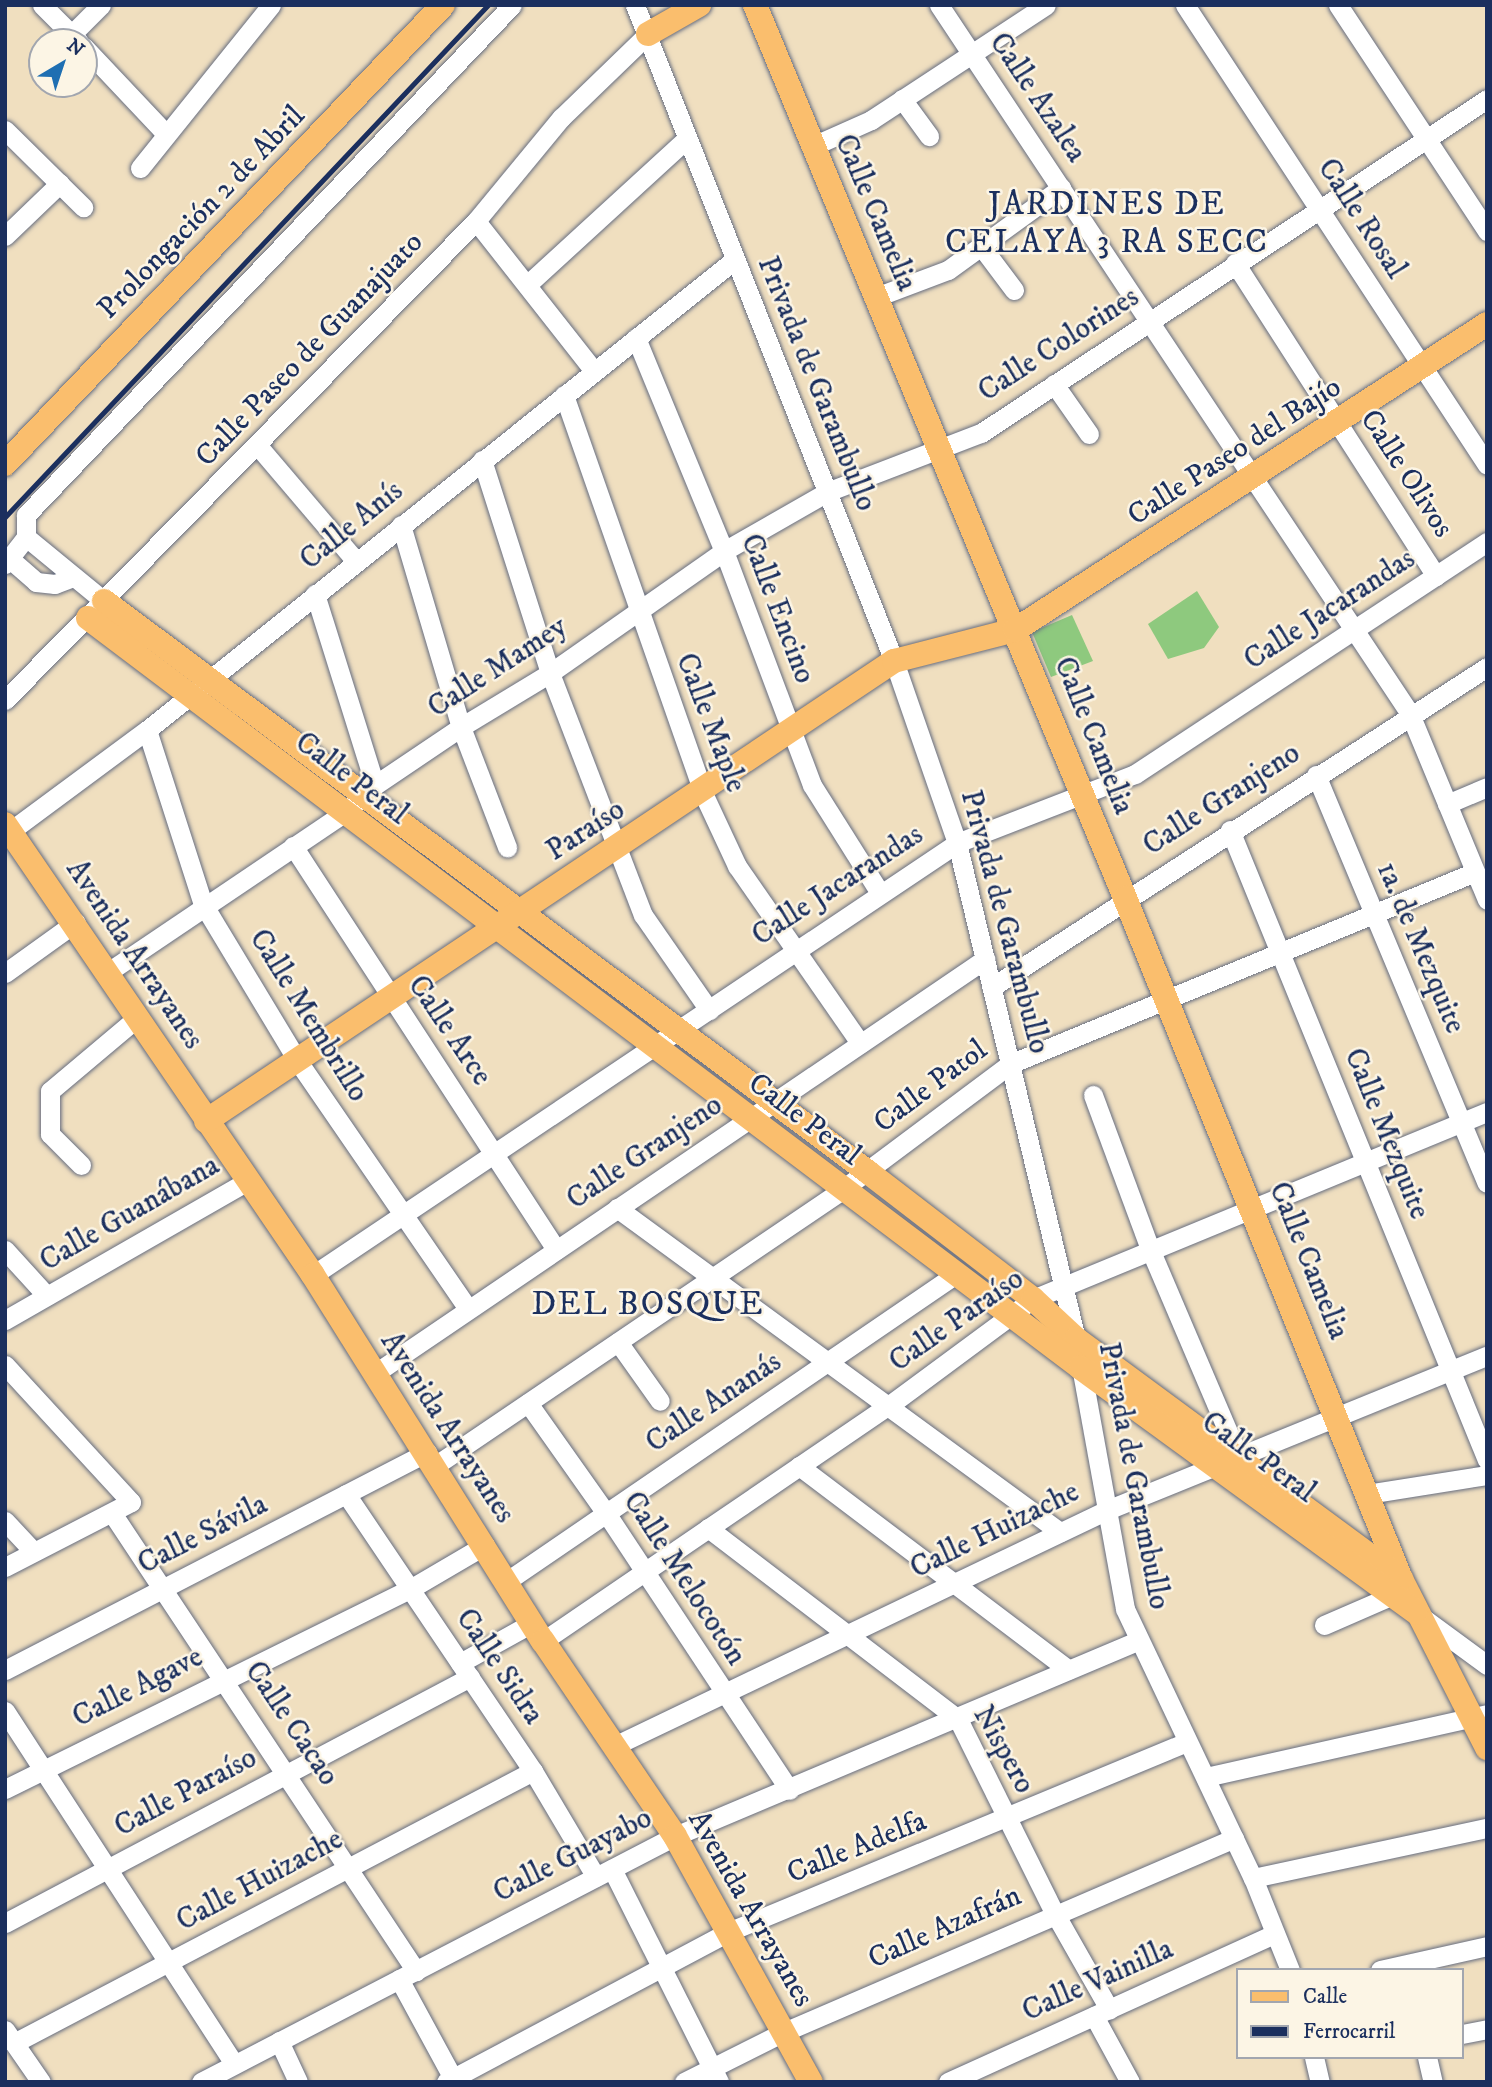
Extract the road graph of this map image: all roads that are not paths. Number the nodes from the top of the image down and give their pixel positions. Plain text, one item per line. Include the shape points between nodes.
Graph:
1 (42, 5) edge
2 (102, 5) edge
3 (271, 5) edge
4 (443, 5) edge
5 (512, 5) edge
6 (635, 5) edge
7 (699, 5) edge
8 (755, 5) edge
9 (939, 5) edge
10 (1046, 5) edge
11 (1185, 5) edge
12 (1338, 5) edge
13 (65, 28) edge
14 (87, 28) edge
15 (648, 34) junction
16 (971, 54) junction
17 (98, 62) edge
18 (902, 99) junction
19 (1487, 99) edge
20 (5, 130) edge
21 (166, 134) junction
22 (929, 136) dead end
23 (686, 139) junction
24 (1425, 139) junction
25 (813, 146) junction
26 (140, 168) dead end
27 (60, 183) junction
28 (1061, 188) junction
29 (83, 206) dead end
30 (1319, 208) junction
31 (477, 221) junction
32 (1487, 231) edge
33 (5, 236) edge
34 (981, 246) junction
35 (734, 260) junction
36 (1235, 263) junction
37 (528, 284) junction
38 (1014, 290) dead end
39 (876, 297) junction
40 (1150, 321) junction
41 (1487, 324) edge
42 (636, 338) junction
43 (1421, 368) junction
44 (594, 371) junction
45 (1054, 384) junction
46 (564, 395) junction
47 (1338, 423) junction
48 (1088, 434) dead end
49 (258, 446) junction
50 (940, 449) junction
51 (482, 460) junction
52 (5, 464) edge
53 (1487, 465) edge
54 (1254, 479) junction
55 (827, 492) junction
56 (401, 526) junction
57 (26, 537) junction
58 (1487, 542) edge
59 (724, 551) junction
60 (356, 561) junction
61 (8, 562) edge
62 (1436, 576) junction
63 (73, 577) junction
64 (315, 594) junction
65 (96, 610) junction
66 (635, 610) junction
67 (1355, 629) junction
68 (1015, 630) junction
69 (894, 661) junction
70 (1487, 667) edge
71 (550, 673) junction
72 (198, 688) junction
73 (5, 700) edge
74 (1410, 714) junction
75 (461, 727) junction
76 (147, 730) junction
77 (791, 732) junction
78 (1316, 775) junction
79 (1487, 787) edge
80 (369, 791) junction
81 (702, 793) junction
82 (1083, 794) junction
83 (1447, 804) junction
84 (344, 813) junction
85 (7, 830) edge
86 (1230, 830) junction
87 (957, 843) junction
88 (293, 846) junction
89 (507, 847) dead end
90 (617, 848) junction
91 (1475, 872) junction
92 (880, 893) junction
93 (1125, 898) junction
94 (1487, 900) edge
95 (203, 904) junction
96 (519, 912) junction
97 (1373, 914) junction
98 (75, 922) junction
99 (495, 928) junction
100 (796, 948) junction
101 (1281, 952) junction
102 (985, 959) junction
103 (108, 972) junction
104 (5, 973) edge
105 (992, 987) junction
106 (391, 997) junction
107 (1167, 998) junction
108 (709, 1010) junction
109 (138, 1017) junction
110 (679, 1031) junction
111 (860, 1043) junction
112 (654, 1048) junction
113 (297, 1060) junction
114 (1010, 1064) junction
115 (1093, 1095) dead end
116 (773, 1101) junction
117 (1487, 1112) edge
118 (748, 1118) junction
119 (206, 1121) junction
120 (1462, 1122) junction
121 (495, 1154) junction
122 (1364, 1161) junction
123 (81, 1165) dead end
124 (868, 1172) junction
125 (248, 1181) junction
126 (1487, 1183) edge
127 (843, 1189) junction
128 (1252, 1206) junction
129 (617, 1208) junction
130 (403, 1215) junction
131 (1150, 1249) junction
132 (5, 1250) edge
133 (556, 1250) junction
134 (313, 1275) junction
135 (956, 1275) junction
136 (713, 1278) junction
137 (1063, 1285) junction
138 (47, 1296) junction
139 (1033, 1299) junction
140 (468, 1309) junction
141 (1011, 1315) junction
142 (5, 1321) edge
143 (1076, 1339) junction
144 (618, 1342) junction
145 (1487, 1356) edge
146 (830, 1360) junction
147 (5, 1365) edge
148 (1081, 1368) junction
149 (1448, 1371) junction
150 (374, 1374) junction
151 (660, 1401) dead end
152 (528, 1403) junction
153 (891, 1405) junction
154 (1336, 1417) junction
155 (432, 1458) junction
156 (1487, 1460) edge
157 (1228, 1461) junction
158 (799, 1466) junction
159 (1487, 1475) edge
160 (346, 1494) junction
161 (1367, 1494) junction
162 (1107, 1510) junction
163 (112, 1513) junction
164 (606, 1513) junction
165 (5, 1521) edge
166 (708, 1528) junction
167 (1060, 1532) junction
168 (485, 1545) junction
169 (34, 1552) junction
170 (5, 1567) edge
171 (644, 1572) junction
172 (506, 1581) junction
173 (953, 1584) junction
174 (1397, 1587) junction
175 (165, 1588) junction
176 (410, 1589) junction
177 (1423, 1618) junction
178 (1324, 1625) dead end
179 (538, 1632) junction
180 (848, 1634) junction
181 (1138, 1641) junction
182 (1487, 1665) edge
183 (5, 1670) edge
184 (465, 1670) junction
185 (1069, 1670) junction
186 (224, 1678) junction
187 (724, 1693) junction
188 (5, 1711) edge
189 (1480, 1716) edge
190 (958, 1719) junction
191 (1185, 1742) junction
192 (614, 1746) junction
193 (1487, 1748) edge
194 (43, 1770) junction
195 (533, 1771) junction
196 (289, 1773) junction
197 (1206, 1777) junction
198 (5, 1789) edge
199 (789, 1790) junction
200 (1008, 1819) junction
201 (1487, 1828) edge
202 (675, 1836) junction
203 (1234, 1838) junction
204 (110, 1867) junction
205 (351, 1867) junction
206 (604, 1873) junction
207 (1253, 1878) junction
208 (1054, 1912) junction
209 (5, 1923) edge
210 (728, 1932) junction
211 (1272, 1935) junction
212 (1487, 1947) edge
213 (171, 1961) junction
214 (659, 1966) junction
215 (1407, 1967) edge
216 (1289, 1968) edge
217 (408, 1975) junction
218 (1101, 2013) junction
219 (1487, 2029) edge
220 (784, 2032) junction
221 (1464, 2034) edge
222 (9, 2036) edge
223 (279, 2041) junction
224 (1314, 2059) edge
225 (1427, 2059) edge
226 (234, 2064) junction
227 (715, 2075) edge
228 (451, 2081) edge
229 (41, 2082) edge
230 (201, 2082) edge
231 (298, 2082) edge
232 (684, 2082) edge
233 (811, 2082) edge
234 (948, 2082) edge
235 (1130, 2082) edge
236 (1320, 2082) edge
237 (1433, 2082) edge

1 - 13 street
2 - 14 street
3 - 21 street
4 - 52 main road, Prolongación 2 de Abril
5 - 57 street via 26,515
6 - 15 street, Privada de Garambullo
7 - 15 main road
8 - 25 main road, Calle Camelia
9 - 16 street, Calle Azalea
10 - 16 street
11 - 30 street, Calle Rosal
12 - 24 street
15 - 23 street, Privada de Garambullo
15 - 31 street, Calle Paseo de Guanajuato via 561,118
16 - 18 street
16 - 28 street, Calle Azalea
17 - 21 street
18 - 22 street
18 - 25 street via 871,120
19 - 24 street, Calle Colorines
20 - 27 street
21 - 26 street
23 - 35 street, Privada de Garambullo
23 - 37 street
24 - 30 street, Calle Colorines
24 - 32 street
25 - 39 main road, Calle Camelia
27 - 29 street
27 - 33 street
28 - 34 street
28 - 40 street, Calle Azalea
30 - 36 street, Calle Colorines
30 - 43 street, Calle Rosal
31 - 37 street
31 - 49 street, Calle Paseo de Guanajuato
34 - 38 street
34 - 39 street via 948,270
35 - 42 street, Calle Anís
35 - 55 street, Privada de Garambullo
36 - 40 street, Calle Colorines
36 - 47 street, Calle Olivos
37 - 44 street
39 - 50 main road, Calle Camelia
40 - 45 street, Calle Colorines
40 - 54 street, Calle Azalea
41 - 43 main road, Calle Paseo del Bajío
42 - 44 street, Calle Anís
42 - 59 street, Calle Encino
43 - 47 main road, Calle Paseo del Bajío
43 - 53 street, Calle Rosal
44 - 46 street, Calle Anís
45 - 48 street
45 - 50 street, Calle Colorines via 981,433
46 - 51 street, Calle Anís
46 - 66 street, Calle Maple
47 - 54 main road, Calle Paseo del Bajío
47 - 62 street, Calle Olivos
49 - 60 street
49 - 65 street, Calle Paseo de Guanajuato
50 - 55 street, Calle Mamey
50 - 68 main road, Calle Camelia
51 - 56 street, Calle Anís
51 - 71 street
54 - 67 street, Calle Azalea
54 - 68 main road, Calle Paseo del Bajío
55 - 59 street, Calle Mamey
55 - 69 street, Privada de Garambullo
56 - 60 street, Calle Anís
56 - 75 street
57 - 61 street
57 - 63 street
58 - 62 street, Calle Jacarandas
59 - 66 street, Calle Mamey
59 - 77 street, Calle Encino
60 - 64 street, Calle Anís
61 - 63 street via 36,582 55,584
62 - 67 street, Calle Jacarandas
63 - 65 street
64 - 72 street, Calle Anís
64 - 80 street
65 - 72 main road, Calle Peral
65 - 73 street, Calle Paseo de Guanajuato
66 - 71 street, Calle Mamey
66 - 81 street, Calle Maple
67 - 74 street, Calle Azalea
67 - 82 street, Calle Jacarandas via 1135,774
68 - 69 main road, Paraíso
68 - 82 main road, Calle Camelia
69 - 77 main road, Paraíso
69 - 87 street, Privada de Garambullo
70 - 74 street, Calle Granjeno
71 - 75 street, Calle Mamey
71 - 90 street
72 - 76 street, Calle Anís
72 - 80 main road, Calle Peral
72 - 84 main road, Calle Peral
74 - 78 street, Calle Granjeno
74 - 83 street, Calle Azalea
75 - 80 street, Calle Mamey
75 - 89 street
76 - 85 street, Calle Anís
76 - 95 street, Calle Membrillo
77 - 81 main road, Paraíso
77 - 92 street, Calle Encino via 812,785
78 - 86 street, Calle Granjeno
78 - 97 street, 1a. de Mezquite
79 - 83 street
80 - 84 street, Calle Mamey
80 - 96 main road, Calle Peral
81 - 90 main road, Paraíso
81 - 100 street, Calle Maple via 737,866
82 - 87 street, Calle Jacarandas
82 - 93 main road, Calle Camelia
83 - 91 street, Calle Azalea
84 - 88 street, Calle Mamey
84 - 99 main road, Calle Peral
85 - 98 main road, Avenida Arrayanes
86 - 93 street, Calle Granjeno
86 - 101 street, Calle Mezquite
87 - 92 street, Calle Jacarandas
87 - 102 street, Privada de Garambullo
88 - 95 street, Calle Mamey
88 - 106 street, Calle Arce
90 - 96 main road, Paraíso
90 - 108 street via 643,915
91 - 94 street, Calle Azalea
91 - 97 street, Calle Patol
92 - 100 street, Calle Jacarandas
93 - 105 street, Calle Granjeno
93 - 107 main road, Calle Camelia
95 - 103 street, Calle Mamey
95 - 113 street, Calle Membrillo
96 - 99 main road, Paraíso
96 - 110 main road, Calle Peral
97 - 101 street, Calle Patol
97 - 120 street, 1a. de Mezquite
98 - 103 main road, Avenida Arrayanes
98 - 104 street
99 - 106 main road, Paraíso
99 - 112 main road, Calle Peral
100 - 108 street, Calle Jacarandas
100 - 111 street, Calle Maple
101 - 107 street, Calle Patol
101 - 122 street, Calle Mezquite
102 - 105 street, Privada de Garambullo
102 - 111 street, Calle Granjeno
103 - 109 main road, Avenida Arrayanes
105 - 114 street, Privada de Garambullo
106 - 113 main road, Paraíso
106 - 121 street, Calle Arce
107 - 114 street, Calle Patol
107 - 128 main road, Calle Camelia
108 - 110 street, Calle Jacarandas
109 - 119 main road, Avenida Arrayanes
109 - 123 street via 51,1091 50,1134
110 - 112 street, Calle Jacarandas
110 - 116 main road, Calle Peral
111 - 116 street, Calle Granjeno
112 - 118 main road, Calle Peral
112 - 121 street, Calle Jacarandas
113 - 119 main road, Paraíso
113 - 130 street, Calle Membrillo
114 - 124 street, Calle Patol
114 - 137 street, Privada de Garambullo
115 - 131 street
116 - 118 street, Calle Granjeno
116 - 124 main road, Calle Peral
117 - 120 street, Calle Paraíso
118 - 127 main road, Calle Peral
118 - 129 street, Calle Granjeno
119 - 125 main road, Avenida Arrayanes
120 - 122 street, Calle Paraíso
120 - 126 street, 1a. de Mezquite
121 - 130 street, Calle Jacarandas
121 - 133 street, Calle Arce
122 - 128 street, Calle Paraíso
122 - 149 street, Calle Mezquite
124 - 127 street, Calle Patol
124 - 139 main road, Calle Peral
125 - 134 main road, Avenida Arrayanes
125 - 138 street, Calle Guanábana
127 - 135 main road, Calle Peral
127 - 136 street, Calle Patol
128 - 131 street, Calle Paraíso
128 - 154 main road, Calle Camelia
129 - 133 street, Calle Granjeno
129 - 136 street
130 - 134 street, Calle Jacarandas
130 - 140 street, Calle Membrillo
131 - 137 street, Calle Paraíso
131 - 157 street
132 - 138 street
133 - 140 street, Calle Granjeno
134 - 150 main road, Avenida Arrayanes
135 - 141 main road, Calle Peral
135 - 146 street, Calle Ananás
136 - 144 street, Calle Patol
136 - 146 street
137 - 139 street, Calle Paraíso
137 - 143 street, Privada de Garambullo
138 - 142 street, Calle Guanábana
139 - 141 street, Calle Paraíso
139 - 143 main road, Calle Peral
140 - 150 street, Calle Granjeno
141 - 148 main road, Calle Peral
141 - 153 street, Calle Paraíso
143 - 148 street, Privada de Garambullo
143 - 157 main road, Calle Peral
144 - 151 street
144 - 152 street, Calle Patol
145 - 149 street, Calle Huizache
146 - 153 street
146 - 164 street, Calle Ananás
147 - 163 street via 131,1502
148 - 157 main road, Calle Peral
148 - 162 street, Privada de Garambullo
149 - 154 street, Calle Huizache
149 - 156 street, Calle Mezquite
150 - 155 main road, Avenida Arrayanes
152 - 155 street, Calle Patol
152 - 164 street, Calle Melocotón
153 - 158 street, Calle Paraíso
153 - 167 street
154 - 157 street, Calle Huizache
154 - 161 main road, Calle Camelia
155 - 160 street, Calle Sávila
155 - 168 main road, Avenida Arrayanes
157 - 162 street, Calle Huizache
157 - 174 main road, Calle Peral
158 - 166 street, Calle Paraíso
158 - 173 street
159 - 161 street
160 - 175 street, Calle Sávila
160 - 176 street, Calle Sidra
161 - 174 main road, Calle Camelia
162 - 167 street, Calle Huizache
162 - 181 street, Privada de Garambullo via 1125,1609
163 - 169 street
163 - 175 street, Calle Cacao
164 - 171 street, Calle Melocotón
164 - 172 street, Calle Ananás
165 - 169 street
166 - 171 street, Calle Paraíso
166 - 180 street, Nispero
167 - 173 street, Calle Huizache
168 - 172 main road, Avenida Arrayanes
168 - 176 street, Calle Agave
169 - 170 street
171 - 179 street, Calle Paraíso
171 - 187 street, Calle Melocotón
172 - 179 main road, Avenida Arrayanes
173 - 180 street, Calle Huizache
173 - 185 street
174 - 177 main road, Calle Peral
174 - 178 street
175 - 183 street, Calle Sávila
175 - 186 street, Calle Cacao
176 - 184 street, Calle Sidra
176 - 186 street, Calle Agave
177 - 182 street, Calle Peral
177 - 189 main road
179 - 184 street, Calle Paraíso
179 - 192 main road, Avenida Arrayanes
180 - 187 street, Calle Huizache
180 - 190 street, Nispero
181 - 185 street, Calle Guayabo
181 - 191 street, Privada de Garambullo
184 - 195 street, Calle Sidra
184 - 196 street, Calle Paraíso
185 - 190 street, Calle Guayabo
186 - 194 street, Calle Agave
186 - 196 street, Calle Cacao
187 - 192 street, Calle Huizache
187 - 199 street, Calle Melocotón
188 - 194 street
189 - 193 main road
189 - 197 street
190 - 199 street, Calle Guayabo
190 - 200 street, Nispero
191 - 197 street, Privada de Garambullo
191 - 200 street, Calle Adelfa
192 - 202 main road, Avenida Arrayanes
194 - 198 street, Calle Agave
194 - 204 street
195 - 205 street, Calle Huizache
195 - 206 street, Calle Sidra
196 - 204 street, Calle Paraíso
196 - 205 street, Calle Cacao
197 - 203 street, Privada de Garambullo
199 - 202 street, Calle Guayabo
200 - 208 street, Nispero
200 - 210 street, Calle Adelfa
201 - 207 street
202 - 206 street, Calle Guayabo
202 - 210 main road, Avenida Arrayanes
203 - 207 street, Privada de Garambullo
203 - 208 street, Calle Azafrán
204 - 209 street, Calle Paraíso
204 - 213 street
205 - 213 street, Calle Huizache
205 - 217 street, Calle Cacao
206 - 214 street, Calle Sidra
206 - 217 street, Calle Guayabo
207 - 211 street, Privada de Garambullo
208 - 218 street, Nispero
208 - 220 street, Calle Azafrán
210 - 214 street, Calle Adelfa
210 - 220 main road, Avenida Arrayanes
211 - 216 street, Privada de Garambullo
211 - 218 street, Calle Vainilla
212 - 215 street
213 - 222 street, Calle Huizache
213 - 226 street
214 - 227 street, Calle Sidra
214 - 228 street, Calle Adelfa
217 - 223 street, Calle Guayabo
217 - 228 street, Calle Cacao
218 - 234 street, Calle Vainilla
218 - 235 street, Nispero
219 - 221 street
220 - 227 street, Calle Azafrán
220 - 233 main road, Avenida Arrayanes
222 - 229 street
223 - 226 street, Calle Guayabo
223 - 231 street
224 - 236 street
225 - 237 street
226 - 230 street, Calle Guayabo
227 - 232 street, Calle Azafrán

